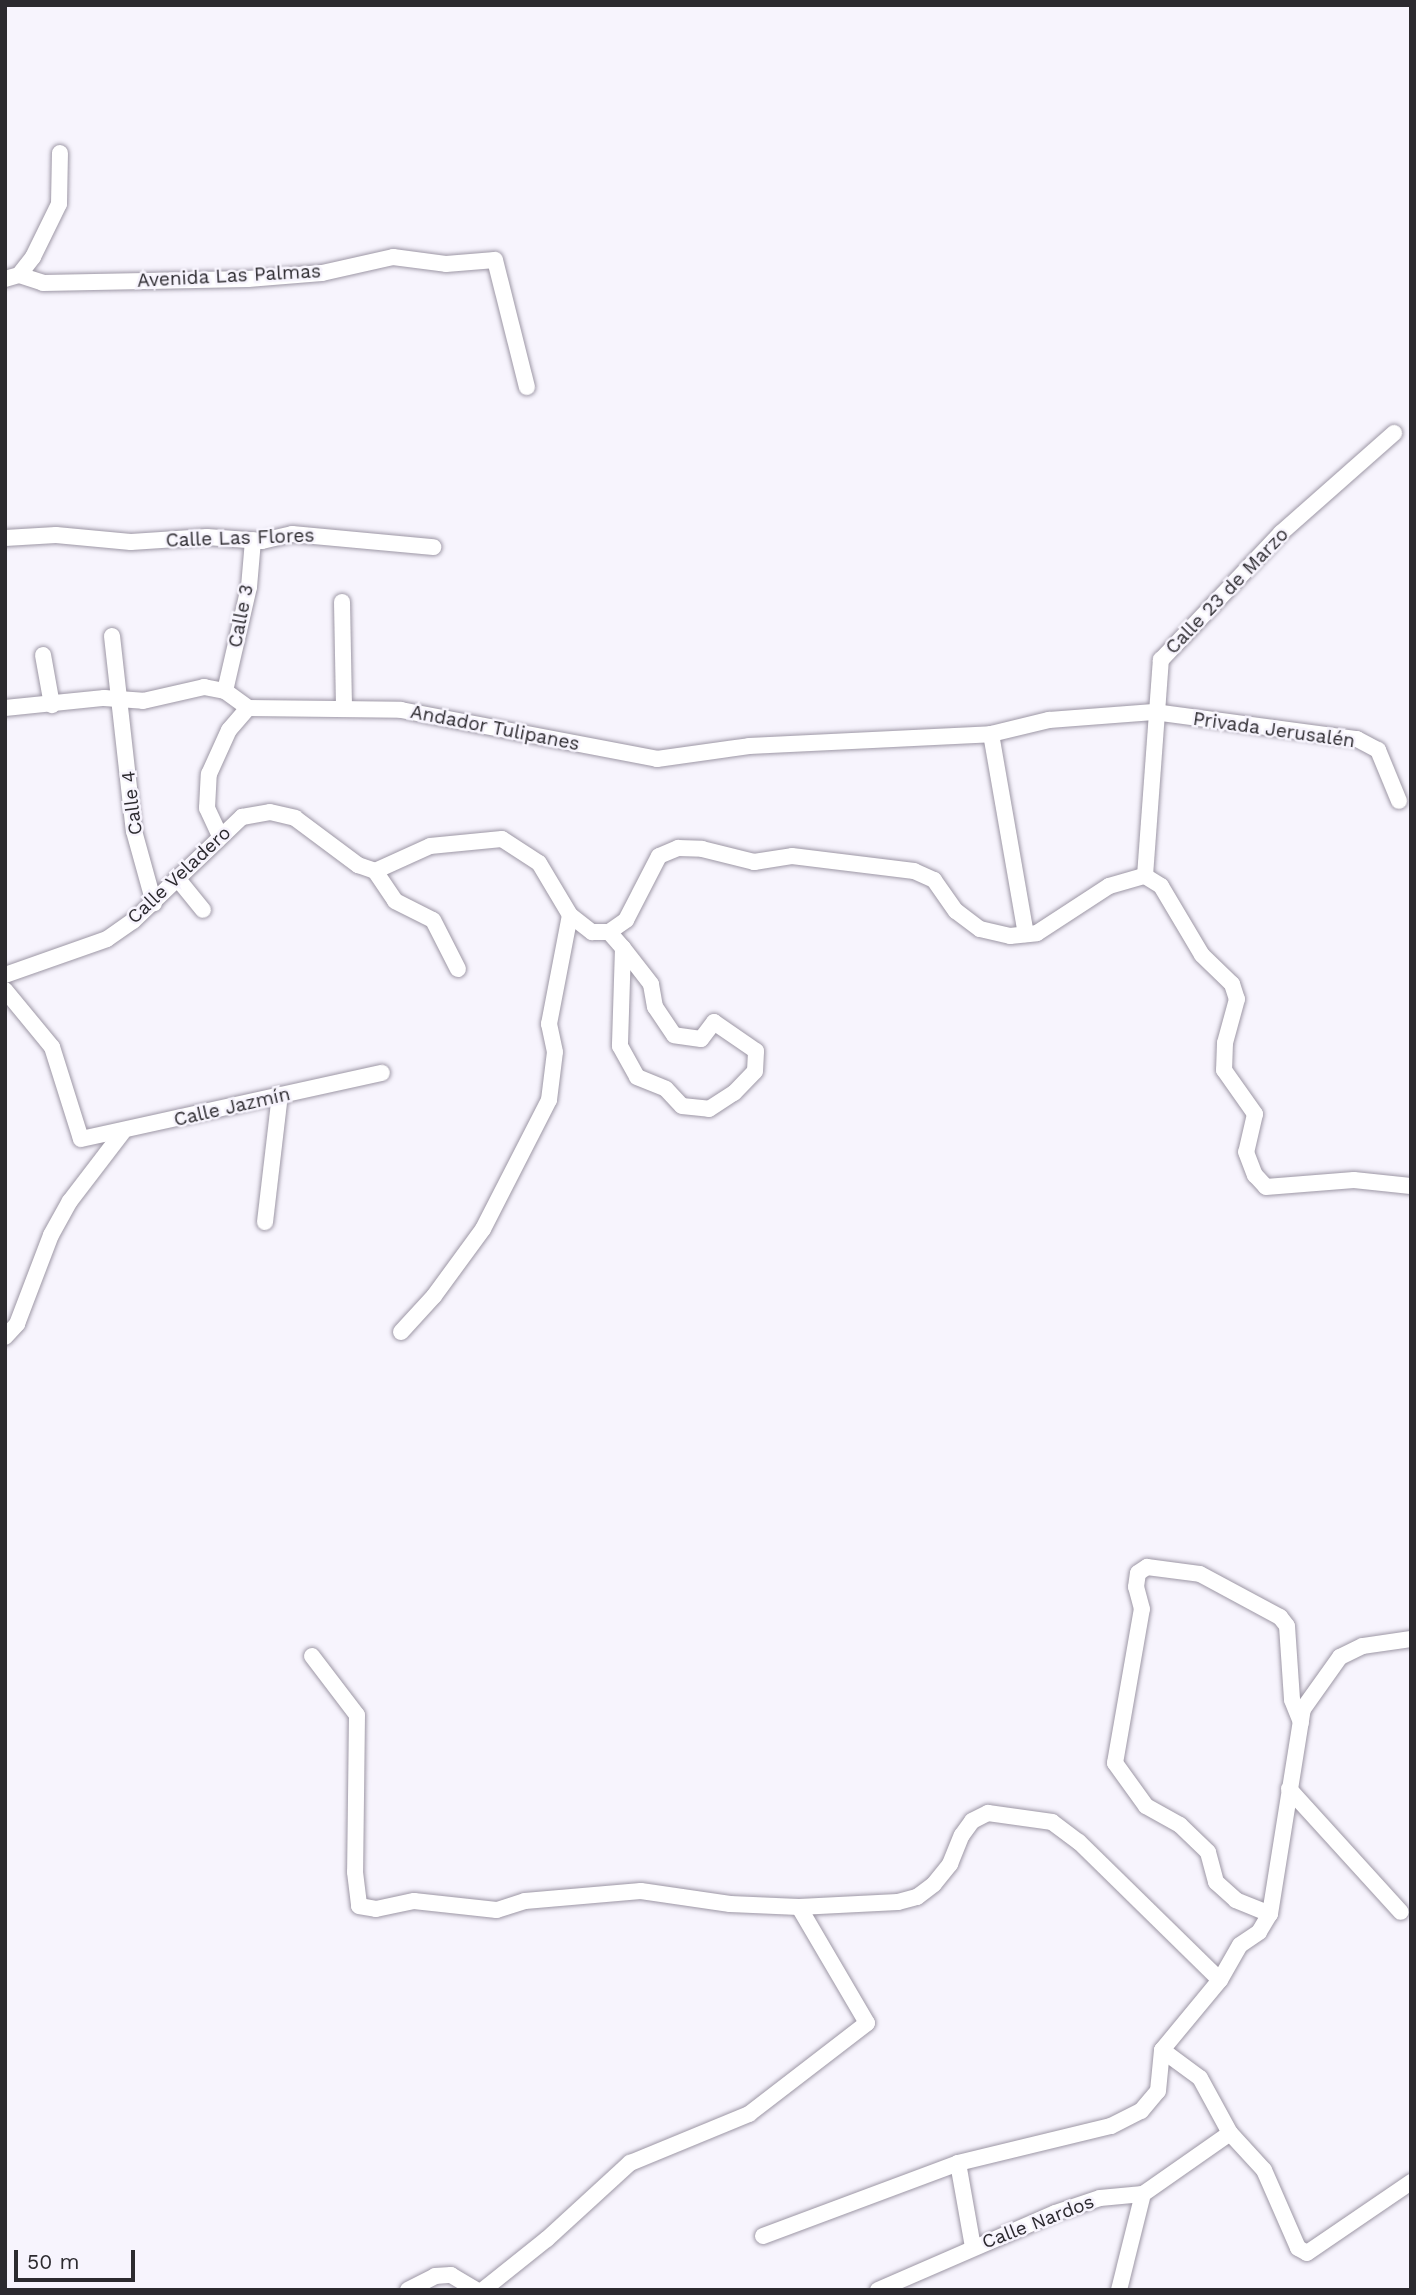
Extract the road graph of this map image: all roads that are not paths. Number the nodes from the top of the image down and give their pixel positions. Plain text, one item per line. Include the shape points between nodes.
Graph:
1 (60, 152) dead end
2 (12, 277) edge
3 (527, 387) dead end
4 (1394, 433) dead end
5 (5, 538) edge
6 (253, 540) junction
7 (433, 547) dead end
8 (342, 603) dead end
9 (112, 636) dead end
10 (43, 654) dead end
11 (225, 691) junction
12 (121, 701) junction
13 (52, 705) junction
14 (5, 708) edge
15 (248, 708) junction
16 (344, 708) junction
17 (1154, 712) junction
18 (991, 734) junction
19 (1399, 801) dead end
20 (220, 836) junction
21 (375, 871) junction
22 (1145, 876) junction
23 (177, 878) junction
24 (154, 903) junction
25 (203, 910) dead end
26 (570, 915) junction
27 (609, 932) junction
28 (1026, 934) junction
29 (623, 948) junction
30 (458, 969) dead end
31 (5, 975) edge
32 (5, 990) edge
33 (382, 1073) dead end
34 (280, 1095) junction
35 (122, 1133) junction
36 (1411, 1186) edge
37 (265, 1222) dead end
38 (401, 1332) dead end
39 (5, 1338) edge
40 (1411, 1639) edge
41 (312, 1656) dead end
42 (1301, 1722) junction
43 (1289, 1789) junction
44 (799, 1907) junction
45 (1401, 1912) dead end
46 (1270, 1914) junction
47 (1220, 1980) junction
48 (1163, 2050) junction
49 (1230, 2133) junction
50 (958, 2163) junction
51 (1411, 2182) edge
52 (1143, 2194) junction
53 (763, 2236) dead end
54 (973, 2247) junction
55 (408, 2290) edge
56 (476, 2290) edge
57 (483, 2290) edge
58 (878, 2290) edge
59 (1119, 2290) edge

1 - 2 street via 59,204 33,257
2 - 3 street, Avenida Las Palmas via 43,284 248,279 322,273 393,257 446,264 495,260
4 - 17 street, Calle 23 de Marzo via 1281,533 1161,660 1161,694
5 - 6 street, Calle Las Flores
6 - 7 street, Calle Las Flores via 300,534
6 - 11 street, Calle 3 via 248,587
8 - 16 street
9 - 12 street, Calle 4
10 - 13 street
11 - 12 street via 204,687 143,701
11 - 15 street
12 - 13 street
12 - 24 street, Calle 4 via 134,831
13 - 14 street
15 - 16 street, Andador Tulipanes
15 - 20 street via 229,730 209,774 207,808
16 - 18 street, Andador Tulipanes via 401,710 657,759 749,746
17 - 18 street, Andador Tulipanes via 1049,720
17 - 19 street, Privada Jerusalén via 1357,739 1378,750
17 - 22 street, Calle 23 de Marzo
18 - 28 street
20 - 21 street, Calle Veladero via 242,817 270,811 295,818 358,865
20 - 23 street, Calle Veladero
21 - 26 street via 430,846 502,839 539,863
21 - 30 street via 395,901 433,920
22 - 28 street via 1109,886 1064,919
22 - 36 street via 1161,886 1202,955 1232,984 1237,999 1225,1044 1224,1069 1255,1114 1246,1152 1255,1175 1266,1187 1354,1180
23 - 24 street, Calle Veladero
23 - 25 street
24 - 31 street, Calle Veladero via 107,939
26 - 27 street via 592,932
26 - 38 street via 549,1024 555,1052 549,1100 483,1229
27 - 28 street via 626,920 659,856 678,848 754,862 792,856 914,870 934,880 956,911 980,929 1010,936
27 - 29 street
29 - 29 street via 620,1046 637,1077 666,1089 682,1106 709,1108 734,1093 755,1071 757,1051 714,1022 701,1039 674,1035 655,1007 651,984
32 - 35 street, Calle Jazmín via 52,1047 81,1139
33 - 34 street, Calle Jazmín
34 - 35 street, Calle Jazmín
34 - 37 street
35 - 39 street via 69,1201 51,1235 26,1305
40 - 42 street via 1363,1646 1340,1657 1303,1709
41 - 44 street via 357,1715 355,1872 359,1906 376,1909 414,1901 497,1910 525,1901 641,1891 730,1904
42 - 43 street
42 - 46 street via 1292,1700 1287,1626 1280,1617 1200,1574 1147,1567 1138,1573 1136,1587 1142,1609 1115,1763 1146,1805 1202,1845 1216,1882 1236,1900
43 - 45 street
43 - 46 street
44 - 47 street via 917,1897 950,1864 972,1821 988,1813 1052,1822 1079,1842
44 - 57 street via 867,2023 749,2114 630,2163
46 - 47 street via 1259,1932 1240,1945
47 - 48 street
48 - 49 street via 1200,2078
48 - 50 street via 1158,2091 1141,2111 1111,2126
49 - 51 street via 1264,2170 1298,2248 1307,2253
49 - 52 street, Calle Nardos
50 - 53 street
50 - 54 street
52 - 54 street, Calle Nardos via 1088,2202
52 - 59 street
54 - 58 street, Calle Nardos
55 - 56 street via 435,2276 458,2277

